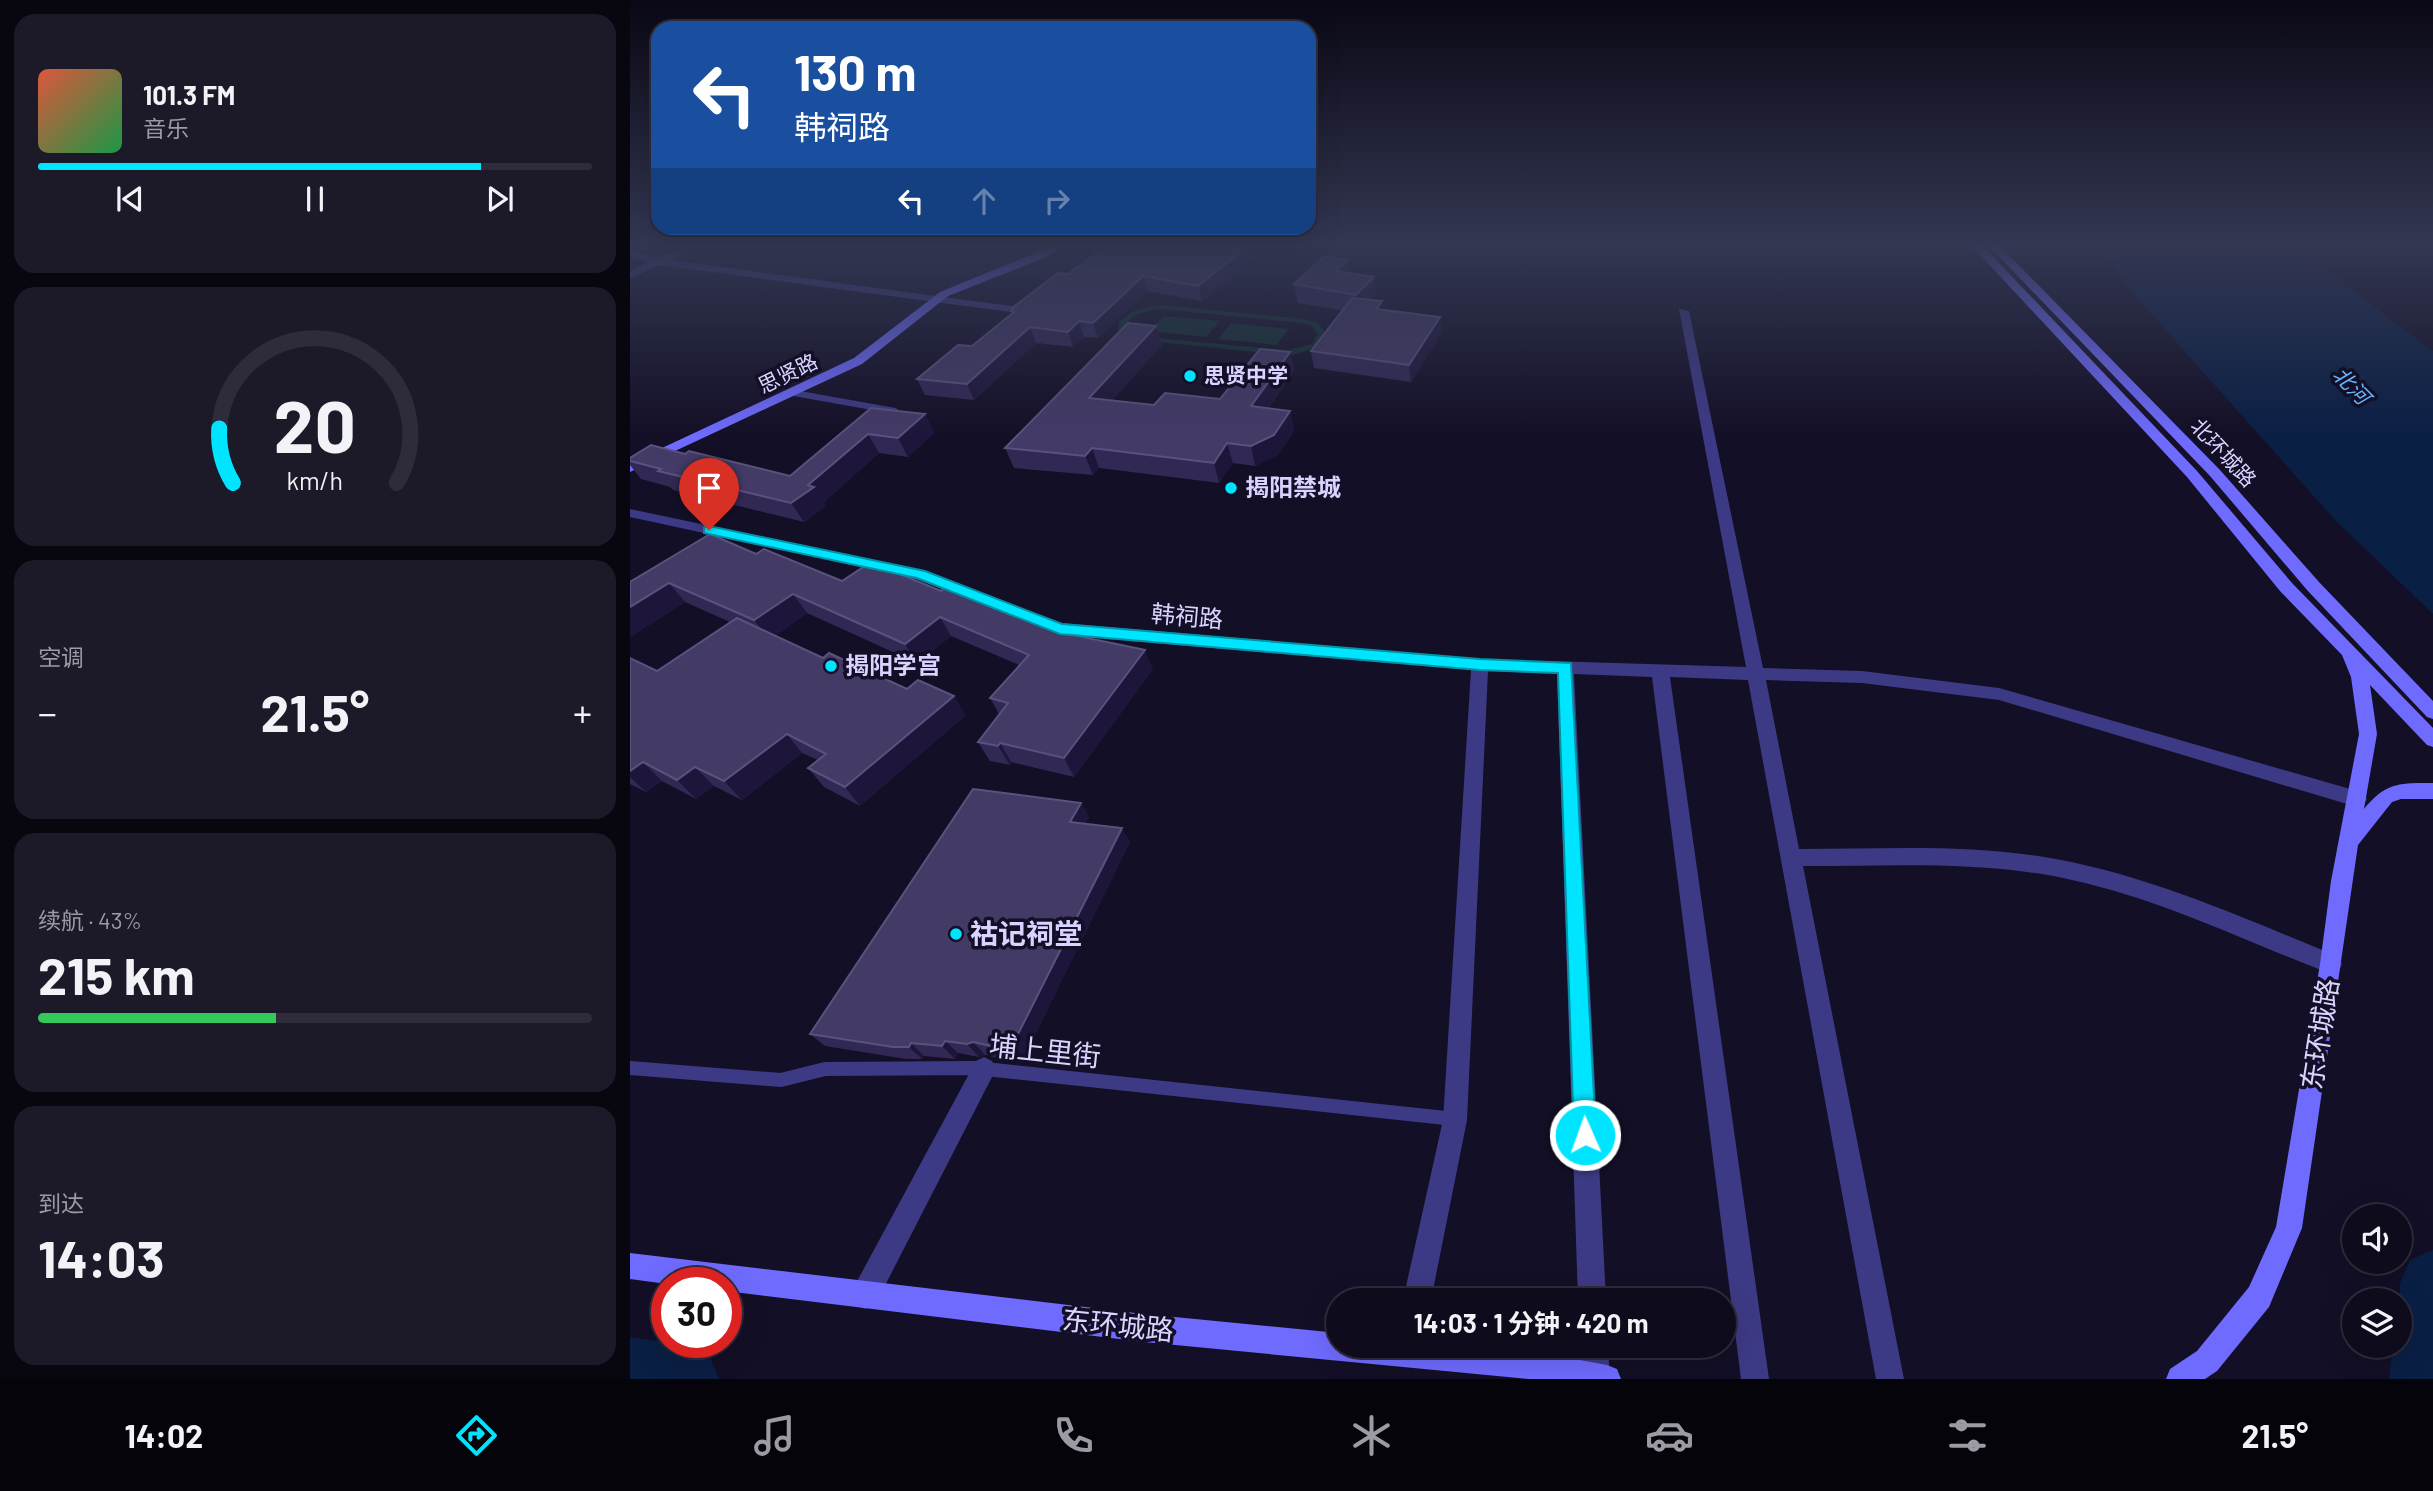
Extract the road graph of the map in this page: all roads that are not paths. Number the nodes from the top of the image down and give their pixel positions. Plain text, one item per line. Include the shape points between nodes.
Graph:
1 (924, 308) edge
2 (1007, 308) edge
3 (2036, 308) edge
4 (2055, 308) edge
5 (1020, 310) edge
6 (1683, 311) dead end
7 (794, 393) junction
8 (895, 411) edge
9 (630, 468) edge
10 (630, 513) edge
11 (2349, 653) junction
12 (1480, 665) junction
13 (1565, 667) junction
14 (1660, 670) junction
15 (1756, 674) junction
16 (2433, 712) edge
17 (2433, 740) edge
18 (2433, 791) edge
19 (2357, 799) junction
20 (2348, 843) junction
21 (1791, 859) junction
22 (2331, 964) junction
23 (630, 1068) edge
24 (984, 1069) junction
25 (1455, 1119) junction
26 (630, 1266) edge
27 (1420, 1288) edge
28 (1591, 1288) edge
29 (865, 1295) junction
30 (1326, 1343) edge
31 (1473, 1358) edge
32 (1597, 1358) edge
33 (1601, 1378) edge
34 (1755, 1379) edge
35 (1890, 1379) edge
36 (2180, 1379) edge

1 - 7 main road, 思贤路 via 868,355
2 - 5 lane
3 - 11 main road, 北环城路 via 2192,474 2286,587
4 - 16 main road, 北环城路 via 2215,473 2313,586
6 - 15 street
7 - 8 lane
7 - 9 main road, 思贤路
10 - 12 street, 韩祠路 via 920,575 1060,629
11 - 17 main road, 北环城路
11 - 19 main road, 东环城路 via 2360,677 2368,734
12 - 13 street, 韩祠路
12 - 25 street
13 - 14 street, 韩祠路
13 - 28 street
14 - 15 street, 韩祠路
14 - 34 street
15 - 19 street, 韩祠路 via 1862,677 1999,694
15 - 21 street
18 - 20 main road via 2399,791 2385,797
19 - 20 main road, 东环城路
20 - 22 main road, 东环城路
21 - 22 street via 1981,858 2070,871 2170,898
21 - 35 street
22 - 36 main road, 东环城路 via 2289,1228 2259,1297 2207,1361
23 - 24 lane, 埔上里街 via 781,1080 825,1069
24 - 25 lane, 埔上里街
24 - 29 street
25 - 27 street
26 - 29 main road, 东环城路
29 - 30 main road, 东环城路 via 1144,1328
31 - 33 main road, 东环城路
32 - 33 street

